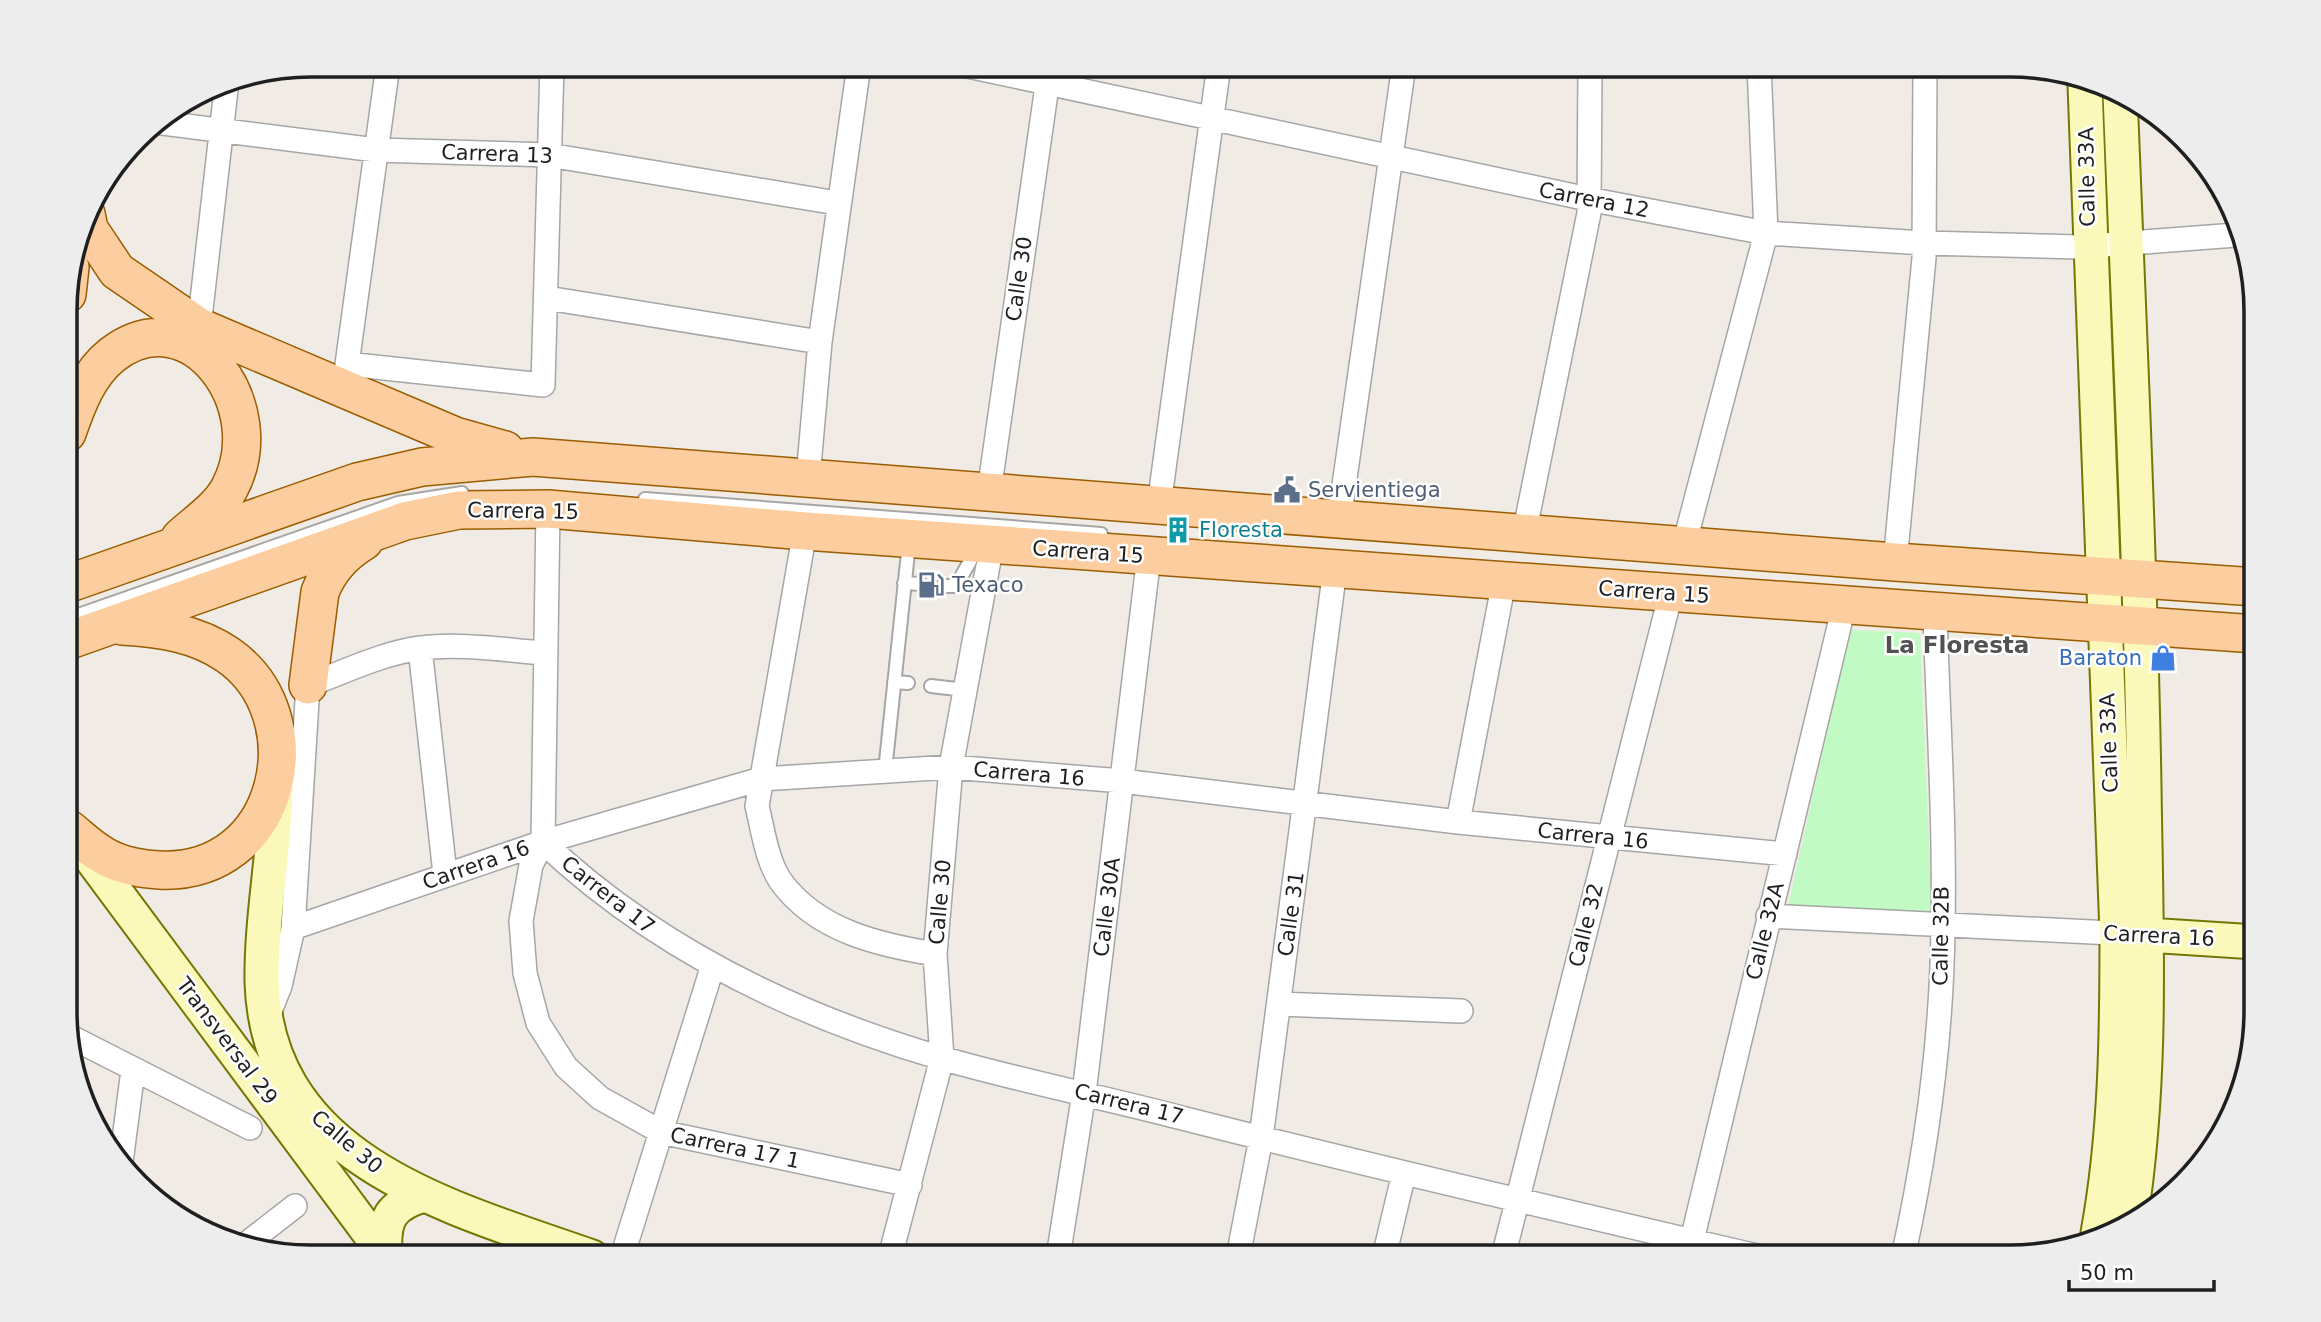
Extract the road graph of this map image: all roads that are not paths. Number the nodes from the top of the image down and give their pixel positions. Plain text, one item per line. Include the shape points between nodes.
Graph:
1 (386, 77) edge
2 (552, 77) edge
3 (857, 77) edge
4 (1049, 77) edge
5 (1060, 77) edge
6 (1218, 77) edge
7 (1403, 77) edge
8 (1590, 77) edge
9 (1760, 77) edge
10 (1925, 77) edge
11 (2085, 90) edge
12 (225, 94) edge
13 (2120, 105) edge
14 (1213, 120) junction
15 (170, 124) edge
16 (220, 130) junction
17 (376, 150) junction
18 (549, 155) junction
19 (1392, 157) junction
20 (1588, 199) junction
21 (837, 203) junction
22 (91, 232) edge
23 (1766, 233) junction
24 (2232, 235) edge
25 (1924, 243) junction
26 (2126, 245) junction
27 (2089, 247) junction
28 (547, 298) junction
29 (199, 327) junction
30 (820, 342) junction
31 (346, 377) junction
32 (77, 410) edge
33 (533, 457) junction
34 (482, 476) dead end
35 (808, 477) junction
36 (380, 491) dead end
37 (989, 492) junction
38 (482, 493) dead end
39 (633, 498) dead end
40 (1160, 506) junction
41 (548, 509) junction
42 (1092, 514) dead end
43 (1339, 520) junction
44 (388, 527) junction
45 (805, 531) junction
46 (1524, 534) junction
47 (1111, 535) dead end
48 (909, 539) junction
49 (986, 544) junction
50 (1684, 545) junction
51 (176, 553) junction
52 (1149, 556) junction
53 (1895, 562) junction
54 (1335, 569) junction
55 (1504, 581) junction
56 (904, 583) junction
57 (921, 584) dead end
58 (942, 586) dead end
59 (957, 586) junction
60 (984, 588) junction
61 (2243, 589) edge
62 (1671, 593) junction
63 (2243, 599) edge
64 (2123, 603) junction
65 (1844, 606) junction
66 (86, 609) edge
67 (1935, 612) junction
68 (2243, 631) edge
69 (420, 648) junction
70 (544, 653) junction
71 (894, 682) junction
72 (908, 682) dead end
73 (308, 685) junction
74 (931, 686) dead end
75 (965, 690) junction
76 (951, 767) junction
77 (884, 771) junction
78 (275, 773) junction
79 (761, 779) junction
80 (1122, 781) junction
81 (1306, 805) junction
82 (1458, 822) junction
83 (77, 835) edge
84 (1608, 838) junction
85 (77, 839) edge
86 (543, 842) junction
87 (1785, 854) junction
88 (445, 874) junction
89 (1768, 916) junction
90 (1943, 925) junction
91 (293, 928) junction
92 (2132, 934) junction
93 (2243, 941) edge
94 (935, 954) junction
95 (713, 965) junction
96 (1279, 1004) junction
97 (1461, 1012) dead end
98 (266, 1021) junction
99 (79, 1041) edge
100 (942, 1058) junction
101 (133, 1070) junction
102 (1084, 1093) junction
103 (250, 1128) dead end
104 (661, 1132) junction
105 (1261, 1138) junction
106 (123, 1150) edge
107 (1404, 1173) junction
108 (910, 1185) junction
109 (424, 1195) junction
110 (1516, 1200) junction
111 (295, 1206) dead end
112 (2131, 1211) edge
113 (2099, 1227) edge
114 (254, 1238) edge
115 (1240, 1244) edge
116 (1387, 1244) edge
117 (1506, 1244) edge
118 (1673, 1244) edge
119 (1691, 1244) edge
120 (1905, 1244) edge
121 (379, 1245) edge
122 (385, 1245) edge
123 (534, 1245) edge
124 (626, 1245) edge
125 (893, 1245) edge
126 (1060, 1245) edge

1 - 17 street
2 - 18 street
3 - 21 street
4 - 37 street, Calle 30
5 - 14 street, Carrera 12
6 - 14 street
7 - 19 street
8 - 20 street
9 - 23 street
10 - 25 street
11 - 27 main road, Calle 33A
12 - 16 street
13 - 26 main road, Calle 33A
14 - 19 street, Carrera 12
14 - 40 street
15 - 16 street, Carrera 13
16 - 17 street, Carrera 13
16 - 29 street
17 - 18 street, Carrera 13
17 - 31 street
18 - 21 street, Carrera 13
18 - 28 street
19 - 20 street, Carrera 12
19 - 43 street
20 - 23 street, Carrera 12
20 - 46 street via 1589,213
21 - 30 street
22 - 29 main road via 117,271
23 - 25 street, Carrera 12
23 - 50 street
24 - 26 street, Carrera 12
25 - 27 street, Carrera 12
25 - 53 street
26 - 27 street, Carrera 12
26 - 64 main road, Calle 33A
27 - 64 main road, Calle 33A
28 - 30 street
28 - 31 street via 543,385
29 - 31 main road
30 - 35 street
31 - 33 main road via 455,436
32 - 51 main road via 89,382 105,362 122,349 143,342 167,340 191,347 213,363 228,384 239,406 241,461 222,500
33 - 35 main road, Carrera 15
33 - 51 main road, Carrera 15 via 422,467 357,482
34 - 36 lane via 435,477
35 - 37 main road, Carrera 15
37 - 40 main road, Carrera 15
38 - 66 lane via 437,494 398,503
39 - 47 lane
40 - 43 main road, Carrera 15
41 - 44 main road, Carrera 15 via 459,510
41 - 45 main road, Carrera 15
41 - 70 street
42 - 64 lane
43 - 46 main road, Carrera 15
44 - 66 main road, Carrera 15
44 - 73 main road via 343,555 325,578
45 - 48 main road, Carrera 15
45 - 79 street
46 - 50 main road, Carrera 15
48 - 49 main road, Carrera 15
48 - 56 lane
49 - 52 main road, Carrera 15
49 - 59 lane
49 - 60 street, Calle 30
50 - 53 main road, Carrera 15
51 - 66 main road, Carrera 15
52 - 54 main road, Carrera 15
52 - 80 street, Calle 30A
53 - 64 main road, Carrera 15
54 - 55 main road, Carrera 15
54 - 81 street, Calle 31
55 - 62 main road, Carrera 15
55 - 82 street
56 - 57 lane
56 - 71 lane
58 - 59 lane
59 - 60 lane
60 - 75 street, Calle 30
61 - 64 main road, Carrera 15
62 - 65 main road, Carrera 15
62 - 84 street, Calle 32
63 - 64 lane
64 - 67 main road, Carrera 15
64 - 68 main road, Carrera 15
64 - 92 main road, Calle 33A
65 - 67 main road, Carrera 15
65 - 87 street, Calle 32A
66 - 78 main road via 214,646 241,666 259,690 271,718
67 - 90 street, Calle 32B
69 - 70 street
69 - 73 street
69 - 88 street
70 - 86 street
71 - 72 lane
71 - 77 lane
73 - 91 street
74 - 75 lane
75 - 76 street, Calle 30
76 - 77 street, Carrera 16
76 - 80 street, Carrera 16
76 - 94 street, Calle 30
77 - 79 street, Carrera 16
78 - 83 main road via 264,812 245,841 199,867 160,870 122,863 100,854
78 - 98 main road, Calle 30 via 276,826 263,955
79 - 86 street, Carrera 16
79 - 94 street via 757,806 781,882 818,917 859,937
80 - 81 street, Carrera 16
80 - 102 street, Calle 30A
81 - 82 street, Carrera 16
81 - 96 street, Calle 31
82 - 84 street, Carrera 16
84 - 87 street, Carrera 16
84 - 110 street, Calle 32
85 - 121 main road, Transversal 29
86 - 88 street, Carrera 16
86 - 95 street, Carrera 17 via 588,885 656,933
86 - 104 street, Carrera 17 1 via 531,865 521,921 525,973 538,1023 566,1067 600,1098
87 - 89 street, Calle 32A
88 - 91 street, Carrera 16
89 - 90 street, Carrera 16
89 - 119 street, Calle 32A
90 - 92 street, Carrera 16
90 - 120 street, Calle 32B via 1928,1125
91 - 98 street via 280,986
92 - 93 main road, Carrera 16
92 - 112 main road, Calle 33A via 2143,1125
92 - 113 main road, Calle 33A
94 - 100 street, Calle 30
95 - 100 street, Carrera 17 via 825,1018
95 - 104 street
96 - 97 street
96 - 105 street, Calle 31
98 - 109 main road, Calle 30 via 275,1059 318,1123 391,1179
99 - 101 street
100 - 102 street, Carrera 17
100 - 108 street, Calle 30
101 - 103 street
101 - 106 street
102 - 105 street, Carrera 17
102 - 126 street, Calle 30A
104 - 108 street, Carrera 17 1
104 - 124 street
105 - 107 street, Carrera 17
105 - 115 street, Calle 31
107 - 110 street, Carrera 17
107 - 116 street
108 - 125 street, Calle 30
109 - 122 main road via 406,1200 391,1213 383,1231
109 - 123 main road, Calle 30
110 - 117 street, Calle 32
110 - 118 street, Carrera 17
111 - 114 street

